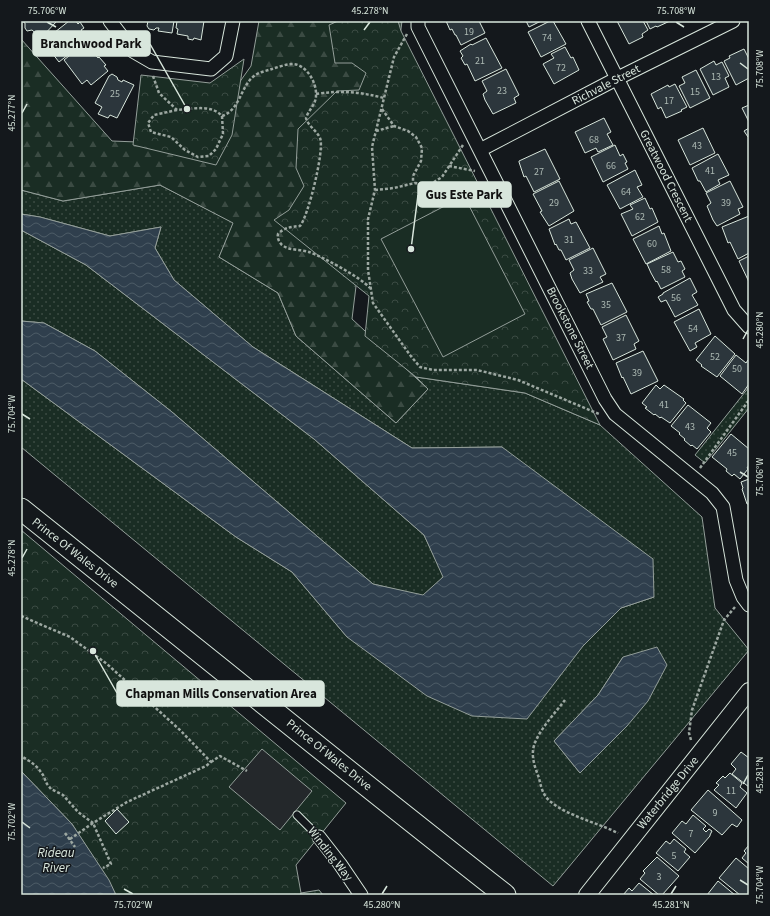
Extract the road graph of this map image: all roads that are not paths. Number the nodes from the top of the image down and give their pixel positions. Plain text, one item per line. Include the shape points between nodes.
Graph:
1 (110, 21) edge
2 (233, 21) edge
3 (588, 21) edge
4 (733, 21) edge
5 (418, 24) edge
6 (616, 79) junction
7 (478, 144) junction
8 (749, 327) edge
9 (21, 509) edge
10 (746, 601) edge
11 (749, 691) edge
12 (297, 815) dead end
13 (319, 837) joint
14 (361, 895) edge
15 (505, 895) edge
16 (586, 895) edge

1 - 2 street via 133,51 152,62 211,69 226,56
3 - 6 street, Greatwood Crescent
4 - 6 street, Richvale Street
5 - 7 street, Brookstone Street
6 - 7 street, Richvale Street
6 - 8 street, Greatwood Crescent via 734,310
7 - 10 street, Brookstone Street via 615,414 712,493 723,507 736,580
9 - 15 main road, Prince Of Wales Drive
11 - 16 street, Waterbridge Drive
12 - 13 lane, Winding Way
13 - 14 street, Winding Way

